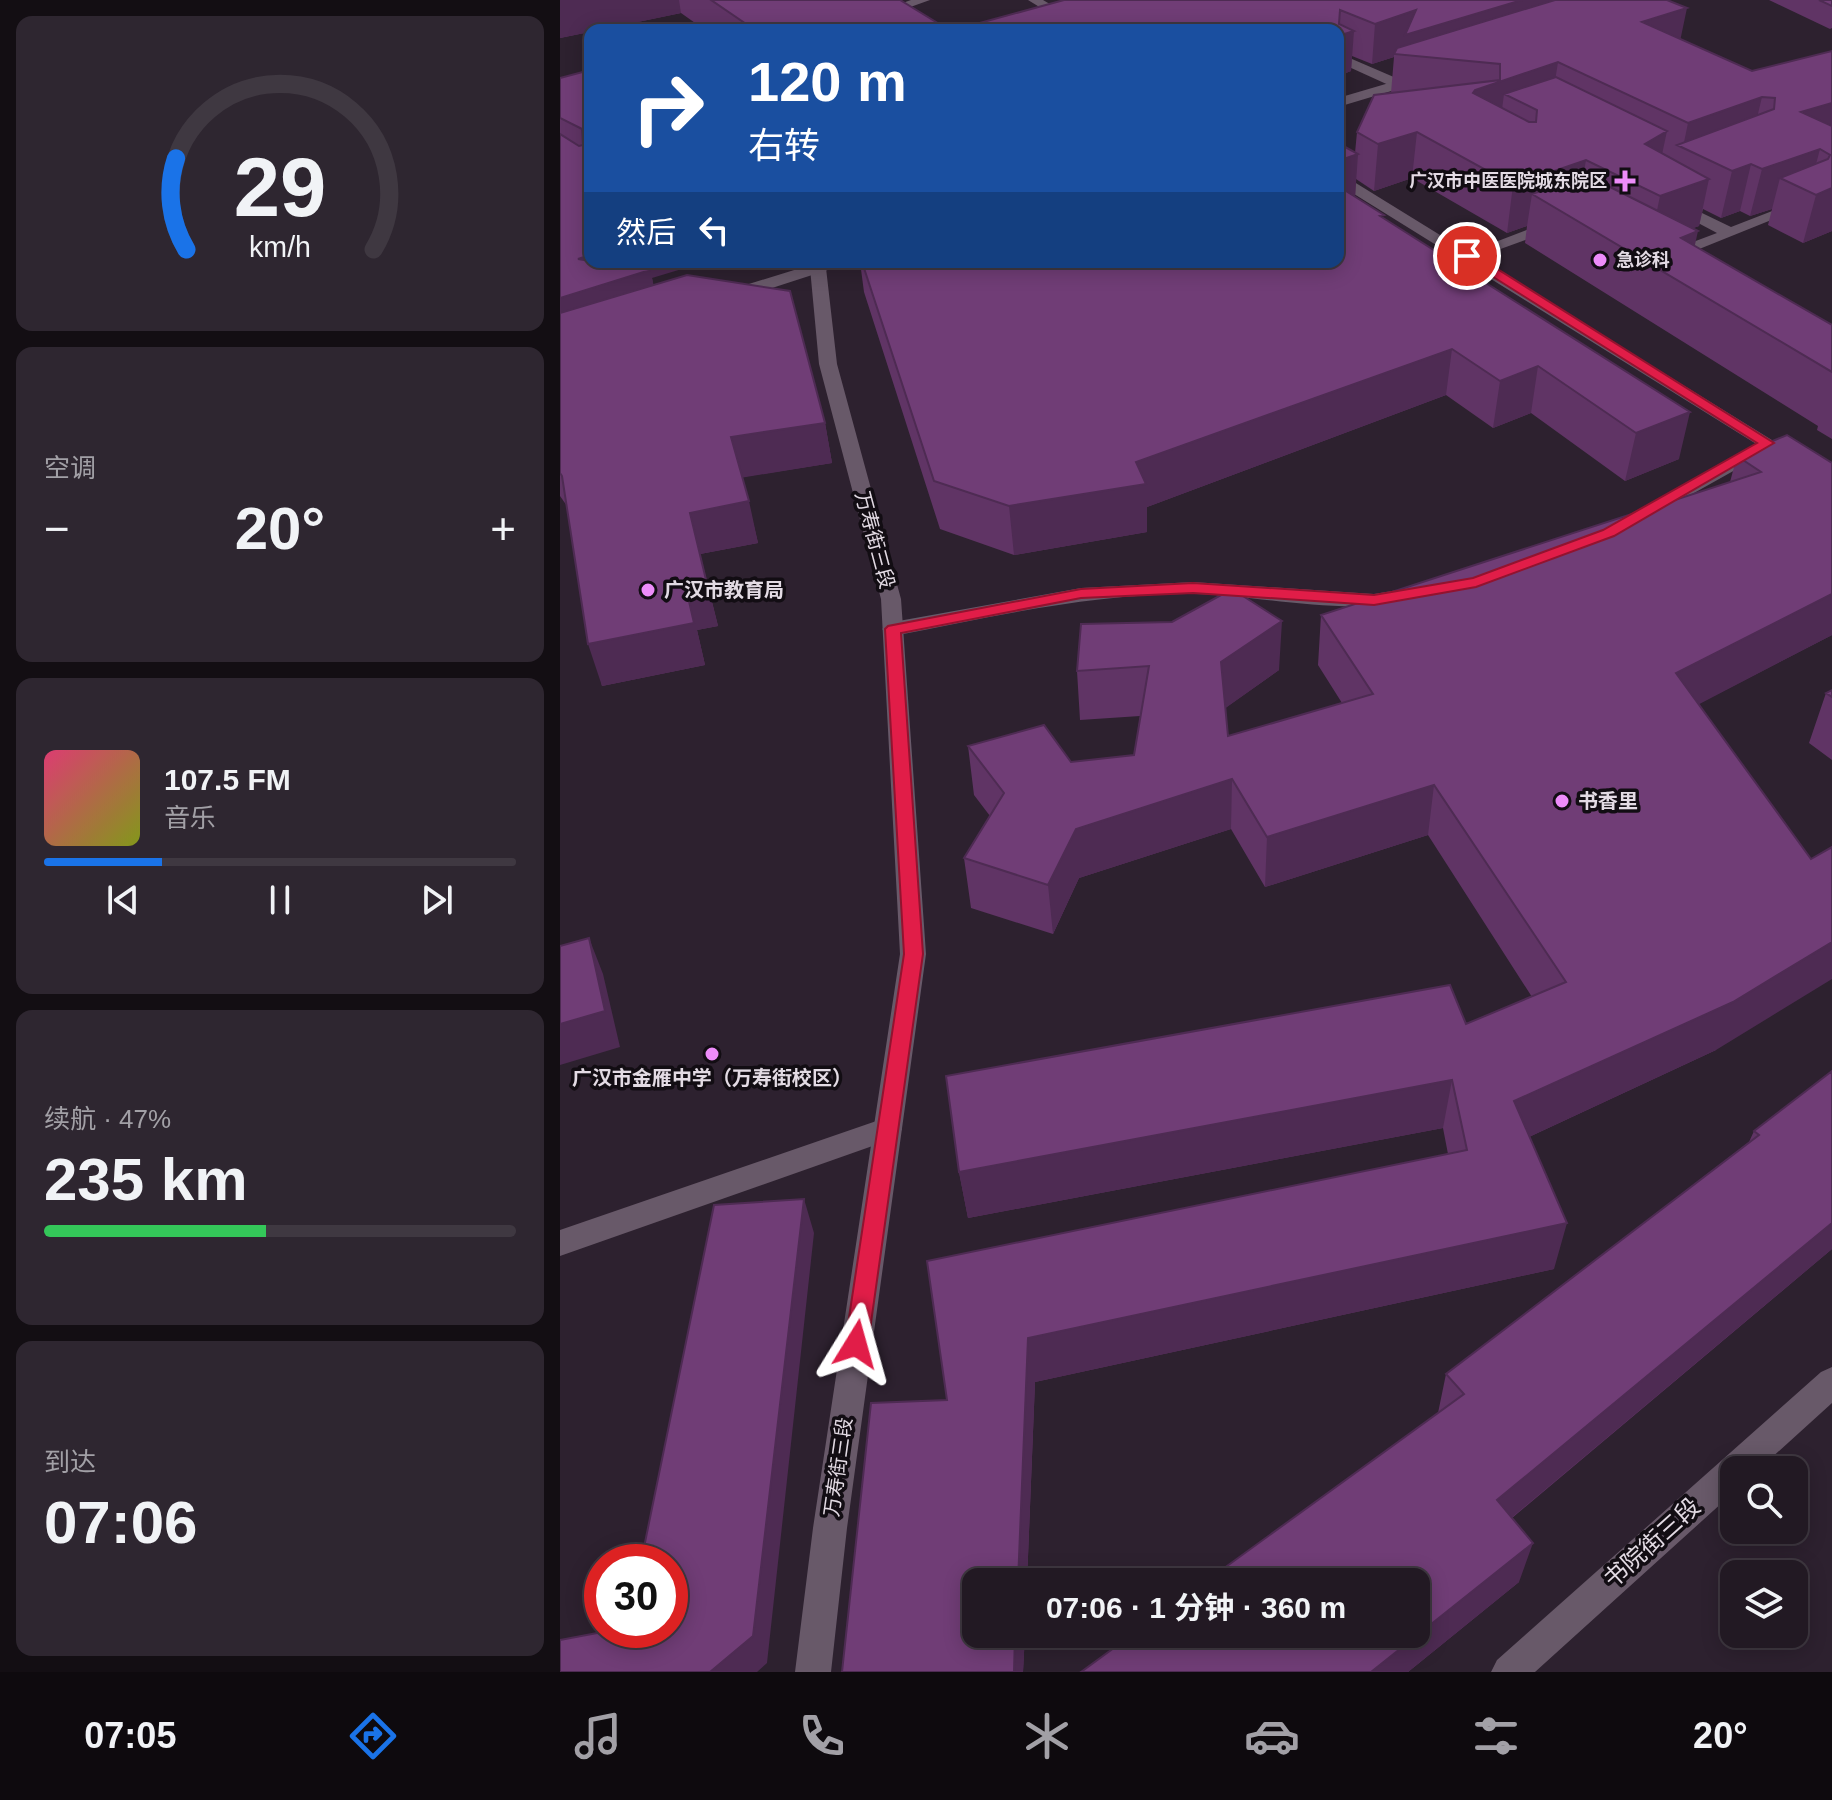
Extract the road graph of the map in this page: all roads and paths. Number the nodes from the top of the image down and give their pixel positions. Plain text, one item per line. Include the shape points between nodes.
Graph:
1 (924, 0) edge
2 (1034, 0) edge
3 (851, 24) edge
4 (1076, 24) edge
5 (1344, 60) edge
6 (1443, 70) edge
7 (1398, 84) junction
8 (1344, 101) edge
9 (1344, 181) edge
10 (1661, 197) edge
11 (1806, 203) edge
12 (1567, 220) edge
13 (1730, 233) junction
14 (1647, 252) edge
15 (1467, 256) junction
16 (810, 268) edge
17 (822, 268) edge
18 (712, 301) edge
19 (1767, 443) junction
20 (1832, 485) edge
21 (1609, 533) edge
22 (1418, 593) edge
23 (893, 629) junction
24 (888, 1129) junction
25 (560, 1243) edge
26 (1832, 1382) edge
27 (813, 1672) edge
28 (1509, 1672) edge

1 - 3 street
2 - 4 street
5 - 7 street
6 - 7 street
7 - 8 street
9 - 15 street
10 - 13 street
11 - 13 street
12 - 15 street
13 - 14 street via 1661,260
15 - 19 street
16 - 18 street
17 - 23 street, 万寿街三段 via 828,364 891,599
19 - 20 street
19 - 21 street
22 - 23 street via 1374,600 1193,588 1081,594
23 - 24 street, 万寿街三段 via 913,954
24 - 25 street
24 - 27 street, 万寿街三段
26 - 28 street, 书院街三段

